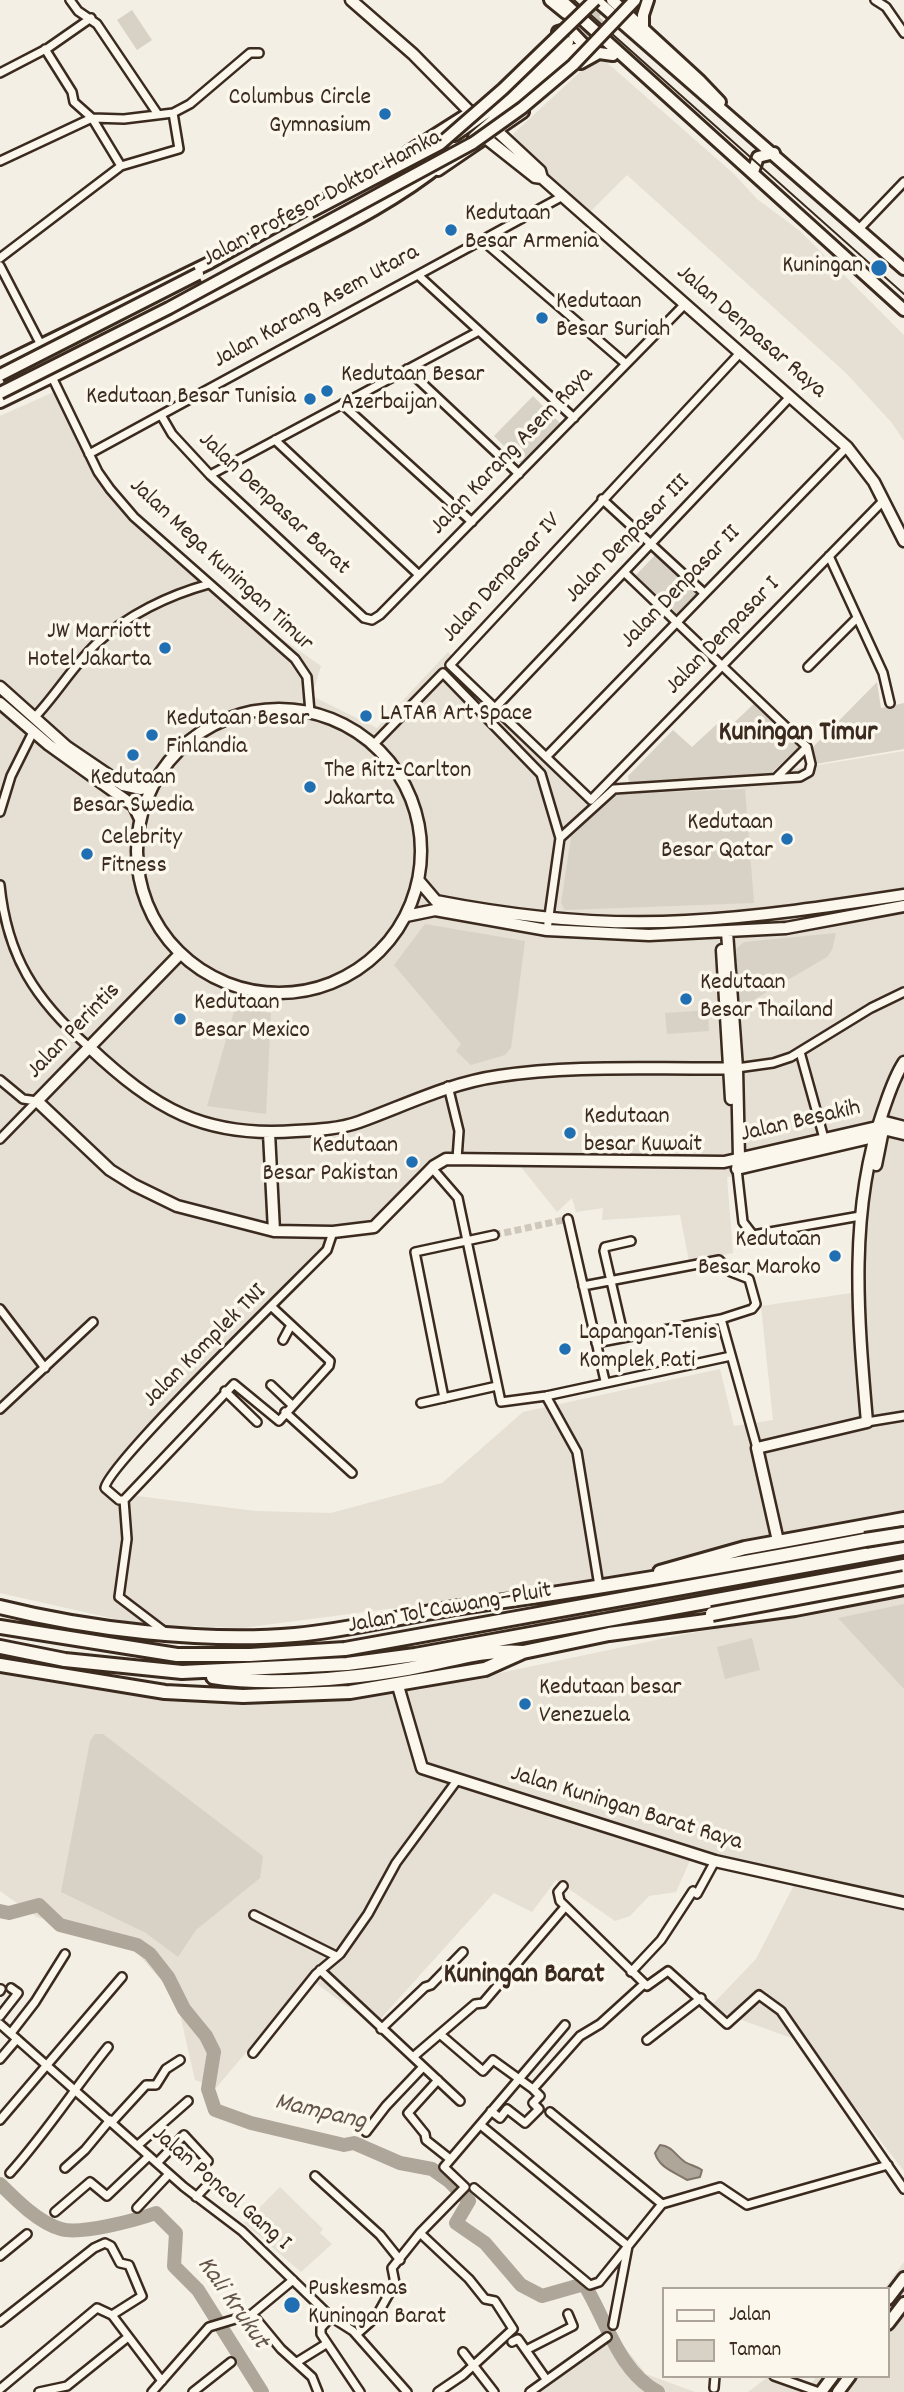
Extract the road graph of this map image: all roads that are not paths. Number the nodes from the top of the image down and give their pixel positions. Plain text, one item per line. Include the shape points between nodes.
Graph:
1 (70, 0) edge
2 (351, 0) edge
3 (596, 0) edge
4 (612, 0) edge
5 (635, 0) edge
6 (648, 0) edge
7 (875, 0) edge
8 (557, 3) edge
9 (90, 18) junction
10 (643, 28) junction
11 (904, 33) edge
12 (556, 34) junction
13 (45, 50) junction
14 (259, 53) dead end
15 (613, 55) junction
16 (581, 63) junction
17 (0, 73) edge
18 (674, 100) junction
19 (157, 113) junction
20 (173, 113) junction
21 (471, 113) junction
22 (728, 113) junction
23 (92, 118) junction
24 (498, 132) junction
25 (487, 139) junction
26 (774, 153) junction
27 (403, 157) junction
28 (0, 161) edge
29 (121, 166) junction
30 (753, 172) junction
31 (542, 178) junction
32 (421, 181) junction
33 (904, 181) edge
34 (563, 196) junction
35 (859, 229) junction
36 (482, 240) junction
37 (0, 258) edge
38 (0, 266) edge
39 (904, 269) edge
40 (418, 275) junction
41 (685, 304) junction
42 (904, 310) edge
43 (72, 329) junction
44 (479, 331) junction
45 (41, 345) junction
46 (740, 353) junction
47 (87, 360) junction
48 (626, 363) junction
49 (0, 365) edge
50 (407, 369) junction
51 (0, 375) edge
52 (52, 377) junction
53 (0, 393) edge
54 (790, 397) junction
55 (0, 402) edge
56 (342, 404) junction
57 (161, 415) junction
58 (574, 418) junction
59 (275, 440) junction
60 (847, 447) junction
61 (89, 454) junction
62 (519, 474) junction
63 (210, 475) junction
64 (603, 499) junction
65 (884, 500) junction
66 (471, 522) junction
67 (904, 541) edge
68 (651, 544) junction
69 (829, 556) junction
70 (624, 572) junction
71 (419, 575) junction
72 (209, 584) junction
73 (704, 593) junction
74 (364, 618) joint
75 (857, 618) junction
76 (676, 622) junction
77 (722, 666) junction
78 (808, 667) dead end
79 (0, 687) edge
80 (0, 703) edge
81 (890, 703) dead end
82 (495, 708) junction
83 (310, 712) junction
84 (34, 718) junction
85 (33, 732) junction
86 (374, 744) junction
87 (807, 747) junction
88 (546, 757) junction
89 (777, 778) junction
90 (153, 786) junction
91 (591, 800) joint
92 (0, 812) edge
93 (140, 819) junction
94 (560, 838) junction
95 (419, 881) junction
96 (0, 885) edge
97 (904, 895) edge
98 (904, 906) edge
99 (406, 916) junction
100 (548, 918) junction
101 (547, 930) junction
102 (724, 933) junction
103 (180, 954) junction
104 (904, 992) edge
105 (89, 1047) junction
106 (800, 1052) junction
107 (904, 1062) edge
108 (734, 1068) junction
109 (904, 1068) edge
110 (0, 1080) edge
111 (448, 1086) junction
112 (37, 1101) junction
113 (904, 1127) edge
114 (880, 1129) junction
115 (269, 1133) junction
116 (904, 1134) edge
117 (0, 1139) edge
118 (826, 1144) junction
119 (457, 1159) junction
120 (733, 1162) junction
121 (432, 1168) junction
122 (860, 1216) junction
123 (568, 1219) dead end
124 (274, 1231) junction
125 (861, 1231) junction
126 (333, 1232) junction
127 (494, 1235) tunnel mouth
128 (468, 1240) junction
129 (631, 1241) dead end
130 (611, 1280) junction
131 (583, 1286) junction
132 (272, 1307) junction
133 (0, 1309) edge
134 (721, 1319) junction
135 (93, 1322) dead end
136 (291, 1325) junction
137 (624, 1337) junction
138 (283, 1340) dead end
139 (596, 1343) junction
140 (731, 1356) junction
141 (45, 1368) junction
142 (605, 1381) junction
143 (271, 1385) dead end
144 (497, 1386) junction
145 (225, 1391) junction
146 (546, 1396) junction
147 (444, 1398) junction
148 (421, 1403) dead end
149 (292, 1405) junction
150 (0, 1409) edge
151 (285, 1412) junction
152 (904, 1416) edge
153 (257, 1422) dead end
154 (867, 1422) junction
155 (757, 1448) junction
156 (352, 1473) dead end
157 (124, 1500) junction
158 (904, 1519) edge
159 (876, 1524) junction
160 (904, 1534) edge
161 (778, 1541) junction
162 (904, 1542) edge
163 (904, 1548) edge
164 (904, 1566) edge
165 (904, 1572) edge
166 (904, 1578) edge
167 (636, 1580) junction
168 (599, 1587) junction
169 (904, 1588) edge
170 (885, 1592) junction
171 (0, 1607) edge
172 (0, 1627) edge
173 (643, 1629) junction
174 (165, 1632) junction
175 (0, 1647) edge
176 (523, 1652) junction
177 (0, 1665) edge
178 (182, 1672) junction
179 (398, 1686) junction
180 (458, 1779) junction
181 (716, 1861) junction
182 (563, 1886) dead end
183 (904, 1903) edge
184 (565, 1907) junction
185 (254, 1914) dead end
186 (463, 1952) dead end
187 (65, 1954) dead end
188 (336, 1956) junction
189 (320, 1970) junction
190 (631, 1972) junction
191 (122, 1977) dead end
192 (644, 1984) junction
193 (11, 1989) dead end
194 (701, 1998) junction
195 (0, 2016) edge
196 (0, 2024) edge
197 (565, 2025) dead end
198 (381, 2029) junction
199 (441, 2035) junction
200 (14, 2036) junction
201 (647, 2040) dead end
202 (108, 2048) dead end
203 (253, 2053) dead end
204 (413, 2057) junction
205 (0, 2059) edge
206 (180, 2060) dead end
207 (47, 2066) junction
208 (424, 2067) junction
209 (519, 2079) junction
210 (438, 2080) junction
211 (74, 2089) junction
212 (533, 2089) junction
213 (188, 2101) dead end
214 (460, 2101) dead end
215 (491, 2111) junction
216 (550, 2112) dead end
217 (0, 2120) edge
218 (112, 2120) junction
219 (480, 2122) junction
220 (366, 2132) dead end
221 (138, 2145) junction
222 (149, 2156) junction
223 (450, 2159) junction
224 (208, 2161) dead end
225 (157, 2163) junction
226 (888, 2165) junction
227 (65, 2168) dead end
228 (10, 2173) dead end
229 (169, 2174) junction
230 (315, 2176) dead end
231 (212, 2179) dead end
232 (904, 2189) edge
233 (465, 2190) junction
234 (196, 2196) junction
235 (663, 2204) junction
236 (136, 2208) dead end
237 (55, 2212) dead end
238 (420, 2233) junction
239 (27, 2234) dead end
240 (628, 2246) junction
241 (0, 2256) edge
242 (400, 2260) junction
243 (904, 2278) edge
244 (293, 2280) junction
245 (890, 2297) edge
246 (904, 2303) edge
247 (251, 2314) junction
248 (568, 2314) dead end
249 (112, 2315) junction
250 (331, 2317) junction
251 (890, 2321) edge
252 (0, 2322) edge
253 (612, 2325) dead end
254 (357, 2334) junction
255 (128, 2337) junction
256 (607, 2337) dead end
257 (512, 2342) dead end
258 (326, 2344) junction
259 (526, 2350) junction
260 (463, 2353) dead end
261 (231, 2362) dead end
262 (297, 2362) junction
263 (474, 2365) junction
264 (715, 2378) edge
265 (780, 2378) edge
266 (831, 2378) edge
267 (546, 2379) junction
268 (161, 2383) junction
269 (714, 2388) dead end
270 (0, 2389) edge
271 (39, 2392) edge
272 (152, 2392) edge
273 (166, 2392) edge
274 (192, 2392) edge
275 (318, 2392) edge
276 (360, 2392) edge
277 (407, 2392) edge
278 (438, 2392) edge
279 (494, 2392) edge
280 (530, 2392) edge
281 (820, 2392) edge

1 - 9 street
2 - 21 street
3 - 22 main road
3 - 51 main road, Jalan Profesor Doktor Hamka, bridge via 431,150
4 - 10 main road
5 - 53 main road, Jalan Profesor Doktor Hamka, bridge via 573,65 473,143 169,308
6 - 10 main road
7 - 11 street via 886,7
8 - 12 main road via 563,23
8 - 15 main road
8 - 18 main road
9 - 13 street
9 - 19 street
10 - 22 main road via 710,90
12 - 16 main road via 569,29 586,47
12 - 21 main road
13 - 17 street
13 - 23 street via 74,102
14 - 20 street via 250,53
15 - 16 main road via 599,53
15 - 18 main road via 655,91
16 - 24 main road
18 - 30 main road
19 - 20 street
19 - 23 street via 127,119
20 - 29 street via 179,149
21 - 27 main road
22 - 26 main road
23 - 28 street
23 - 29 street
24 - 25 main road
24 - 31 street, Jalan Denpasar Raya
25 - 31 street, Jalan Denpasar Raya
25 - 32 main road
26 - 30 main road via 758,157
26 - 35 main road
27 - 32 main road via 465,129 572,45
27 - 43 main road via 209,263
29 - 37 street
30 - 42 main road
31 - 34 street, Jalan Denpasar Raya
32 - 47 main road
33 - 35 street
34 - 36 street, Jalan Karang Asem Utara
34 - 41 street, Jalan Denpasar Raya
35 - 39 main road
36 - 40 street, Jalan Karang Asem Utara
36 - 48 street
38 - 45 street
40 - 44 street
40 - 57 street, Jalan Karang Asem Utara
41 - 46 street, Jalan Denpasar Raya
41 - 48 street, Jalan Karang Asem Raya
43 - 45 main road
43 - 47 main road via 59,342 69,361
44 - 50 street
44 - 58 street
45 - 49 main road
46 - 54 street, Jalan Denpasar Raya
46 - 64 street, Jalan Denpasar IV
47 - 52 main road
48 - 58 street, Jalan Karang Asem Raya
50 - 56 street
50 - 62 street
52 - 55 main road
52 - 61 street, Jalan Mega Kuningan Timur
54 - 60 street, Jalan Denpasar Raya
54 - 68 street, Jalan Denpasar III
56 - 59 street
56 - 66 street
57 - 61 street, Jalan Karang Asem Utara
57 - 63 street, Jalan Denpasar Barat
58 - 62 street, Jalan Karang Asem Raya
59 - 63 street
59 - 71 street
60 - 65 street, Jalan Denpasar Raya
60 - 73 street, Jalan Denpasar II
61 - 72 street, Jalan Mega Kuningan Timur via 134,517
62 - 66 street, Jalan Karang Asem Raya
63 - 74 street, Jalan Denpasar Barat
64 - 68 street
64 - 82 street, Jalan Denpasar IV via 450,665
65 - 67 street, Jalan Denpasar Raya
65 - 69 street, Jalan Denpasar I
66 - 71 street, Jalan Karang Asem Raya
68 - 70 street, Jalan Denpasar III
68 - 73 street
69 - 75 street
69 - 77 street, Jalan Denpasar I
70 - 76 street
70 - 82 street, Jalan Denpasar III
71 - 74 street, Jalan Karang Asem Raya via 380,615
72 - 83 street, Jalan Mega Kuningan Timur via 300,665 307,677
72 - 84 street via 168,598 111,632
73 - 76 street, Jalan Denpasar II
75 - 78 street
75 - 81 street via 883,673
76 - 77 street
76 - 88 street, Jalan Denpasar II
77 - 87 street
77 - 91 street, Jalan Denpasar I
79 - 84 street
80 - 85 street
82 - 88 street, Jalan Denpasar IV
83 - 86 street via 343,723
83 - 90 street via 276,709 228,719 186,744
84 - 90 street via 123,785
85 - 92 street via 10,776
85 - 93 street via 134,806
86 - 94 street via 443,673 536,766
86 - 95 street via 399,772 410,794 422,840
87 - 89 street
87 - 89 street via 809,772
88 - 91 street, Jalan Denpasar IV
89 - 94 street via 614,789
90 - 93 street
93 - 103 street via 137,856 141,889 155,923
94 - 100 street
95 - 99 street
95 - 100 street via 436,901
96 - 105 street via 13,953 28,980
97 - 100 street via 683,922
98 - 102 street via 786,928
99 - 101 street via 435,911
99 - 103 street via 376,955 347,976 314,989 278,994 234,987
100 - 101 street
101 - 102 street
102 - 108 street
103 - 105 street, Jalan Perintis
104 - 106 street
105 - 112 street, Jalan Perintis
105 - 115 street via 135,1086 195,1122
106 - 108 street via 773,1063
106 - 118 street
107 - 114 street
108 - 111 street via 518,1073
108 - 120 street
109 - 114 street
110 - 112 street via 23,1099
111 - 115 street via 345,1126
111 - 119 street via 459,1131
112 - 117 street, Jalan Perintis
112 - 124 street via 110,1170 134,1185 177,1206
113 - 114 street, Jalan Besakih
114 - 116 street, Jalan Besakih
114 - 118 street, Jalan Besakih
114 - 122 street
114 - 125 street
115 - 124 street
118 - 120 street, Jalan Besakih
119 - 120 street, Jalan Besakih
119 - 121 street via 440,1160
120 - 122 street via 743,1222 753,1235
121 - 126 street via 378,1225
121 - 128 street via 458,1198
122 - 125 street
123 - 131 street
124 - 126 street
125 - 154 street via 858,1299
126 - 132 street, Jalan Komplek TNI via 327,1250
127 - 128 street
128 - 144 street
128 - 147 street via 415,1251
129 - 130 street via 604,1249
130 - 131 street
130 - 134 street via 722,1261 731,1272 748,1279 756,1304
130 - 137 street
131 - 139 street
132 - 136 street
132 - 157 street, Jalan Komplek TNI via 108,1478 105,1488
133 - 141 street
134 - 137 street
134 - 140 street
135 - 141 street
136 - 138 street
136 - 149 street via 317,1354 330,1361
137 - 139 street
139 - 142 street
140 - 142 street
140 - 155 street
141 - 150 street
142 - 146 street
143 - 149 street
144 - 146 street via 502,1402
144 - 147 street
145 - 151 street via 237,1384 275,1419 279,1421
145 - 153 street
145 - 157 street
146 - 168 street via 577,1452
147 - 148 street
149 - 151 street
151 - 156 street
152 - 154 street
154 - 155 street
155 - 161 street
157 - 174 street via 127,1539 119,1597
158 - 159 highway
159 - 161 highway
159 - 162 highway
160 - 167 highway, bridge
161 - 167 highway
163 - 172 highway, Jalan Tol Cawang–Pluit via 345,1649 177,1655
164 - 178 highway, Jalan Tol Cawang–Pluit via 415,1655 347,1664
165 - 170 highway
166 - 173 highway, bridge
167 - 168 highway
168 - 174 highway via 292,1635
169 - 170 highway
170 - 173 highway
171 - 174 highway
173 - 176 highway
175 - 178 highway, Jalan Tol Cawang–Pluit via 65,1660
176 - 178 highway via 500,1651 400,1671 287,1679
176 - 179 highway via 485,1669
177 - 179 highway via 165,1692 243,1696
179 - 180 street, Jalan Kuningan Barat Raya via 420,1766
180 - 181 street, Jalan Kuningan Barat Raya
180 - 188 street
181 - 183 street, Jalan Kuningan Barat Raya
181 - 190 street via 697,1894 693,1891 661,1940
182 - 184 street via 557,1895
184 - 190 street
184 - 199 street via 483,2003 475,2004
185 - 188 street
186 - 198 street
187 - 200 street
188 - 189 street
189 - 198 street
189 - 203 street
190 - 192 street
191 - 207 street
192 - 194 street via 667,1970
192 - 212 street via 580,2036
193 - 195 street via 18,1993
194 - 201 street
194 - 226 street via 727,2024 759,1995 781,2011
196 - 200 street, Jalan Poncol Gang I
197 - 209 street
198 - 204 street
199 - 204 street
199 - 209 street via 484,2071 493,2060
200 - 205 street
200 - 207 street, Jalan Poncol Gang I
202 - 211 street
204 - 208 street
206 - 218 street via 166,2069 156,2085 146,2085
207 - 211 street, Jalan Poncol Gang I
207 - 217 street
208 - 210 street
208 - 220 street
209 - 212 street
209 - 215 street
210 - 214 street
210 - 223 street via 408,2113 426,2140
211 - 218 street, Jalan Poncol Gang I
211 - 228 street
212 - 215 street via 540,2096 533,2103 539,2109 525,2123 508,2109 500,2118
213 - 221 street
215 - 219 street
216 - 235 street
218 - 221 street, Jalan Poncol Gang I
218 - 227 street
219 - 223 street
219 - 240 street
221 - 222 street, Jalan Poncol Gang I
222 - 225 street, Jalan Poncol Gang I
222 - 237 street via 107,2196 89,2182
223 - 233 street via 444,2168
224 - 225 street via 184,2135
225 - 229 street, Jalan Poncol Gang I
226 - 232 street
226 - 235 street via 747,2205 720,2187
229 - 234 street, Jalan Poncol Gang I
229 - 236 street
230 - 242 street via 380,2235
231 - 234 street
233 - 238 street
233 - 240 street via 590,2286 599,2282
234 - 244 street, Jalan Poncol Gang I via 242,2231
235 - 240 street
238 - 242 street
238 - 263 street via 485,2299 495,2301 513,2329
239 - 241 street
240 - 253 street
242 - 254 street via 392,2268 395,2283 376,2317
243 - 245 main road
244 - 247 street
244 - 250 street, Jalan Poncol Gang I
246 - 251 main road
247 - 262 street
247 - 268 street via 209,2327
248 - 259 street via 573,2326
249 - 252 street via 142,2296 129,2265 120,2263 109,2244 94,2248
249 - 255 street
249 - 270 street via 97,2308
250 - 254 street, Jalan Poncol Gang I
250 - 258 street via 320,2331
254 - 277 street, Jalan Poncol Gang I
255 - 268 street
255 - 271 street via 66,2386
256 - 267 street
257 - 259 street via 517,2339
258 - 262 street
258 - 276 street
259 - 267 street
260 - 263 street
261 - 274 street
262 - 275 street via 312,2377
263 - 278 street
263 - 279 street
264 - 269 street
265 - 281 street
266 - 281 main road
267 - 280 street
268 - 272 street
268 - 273 street

